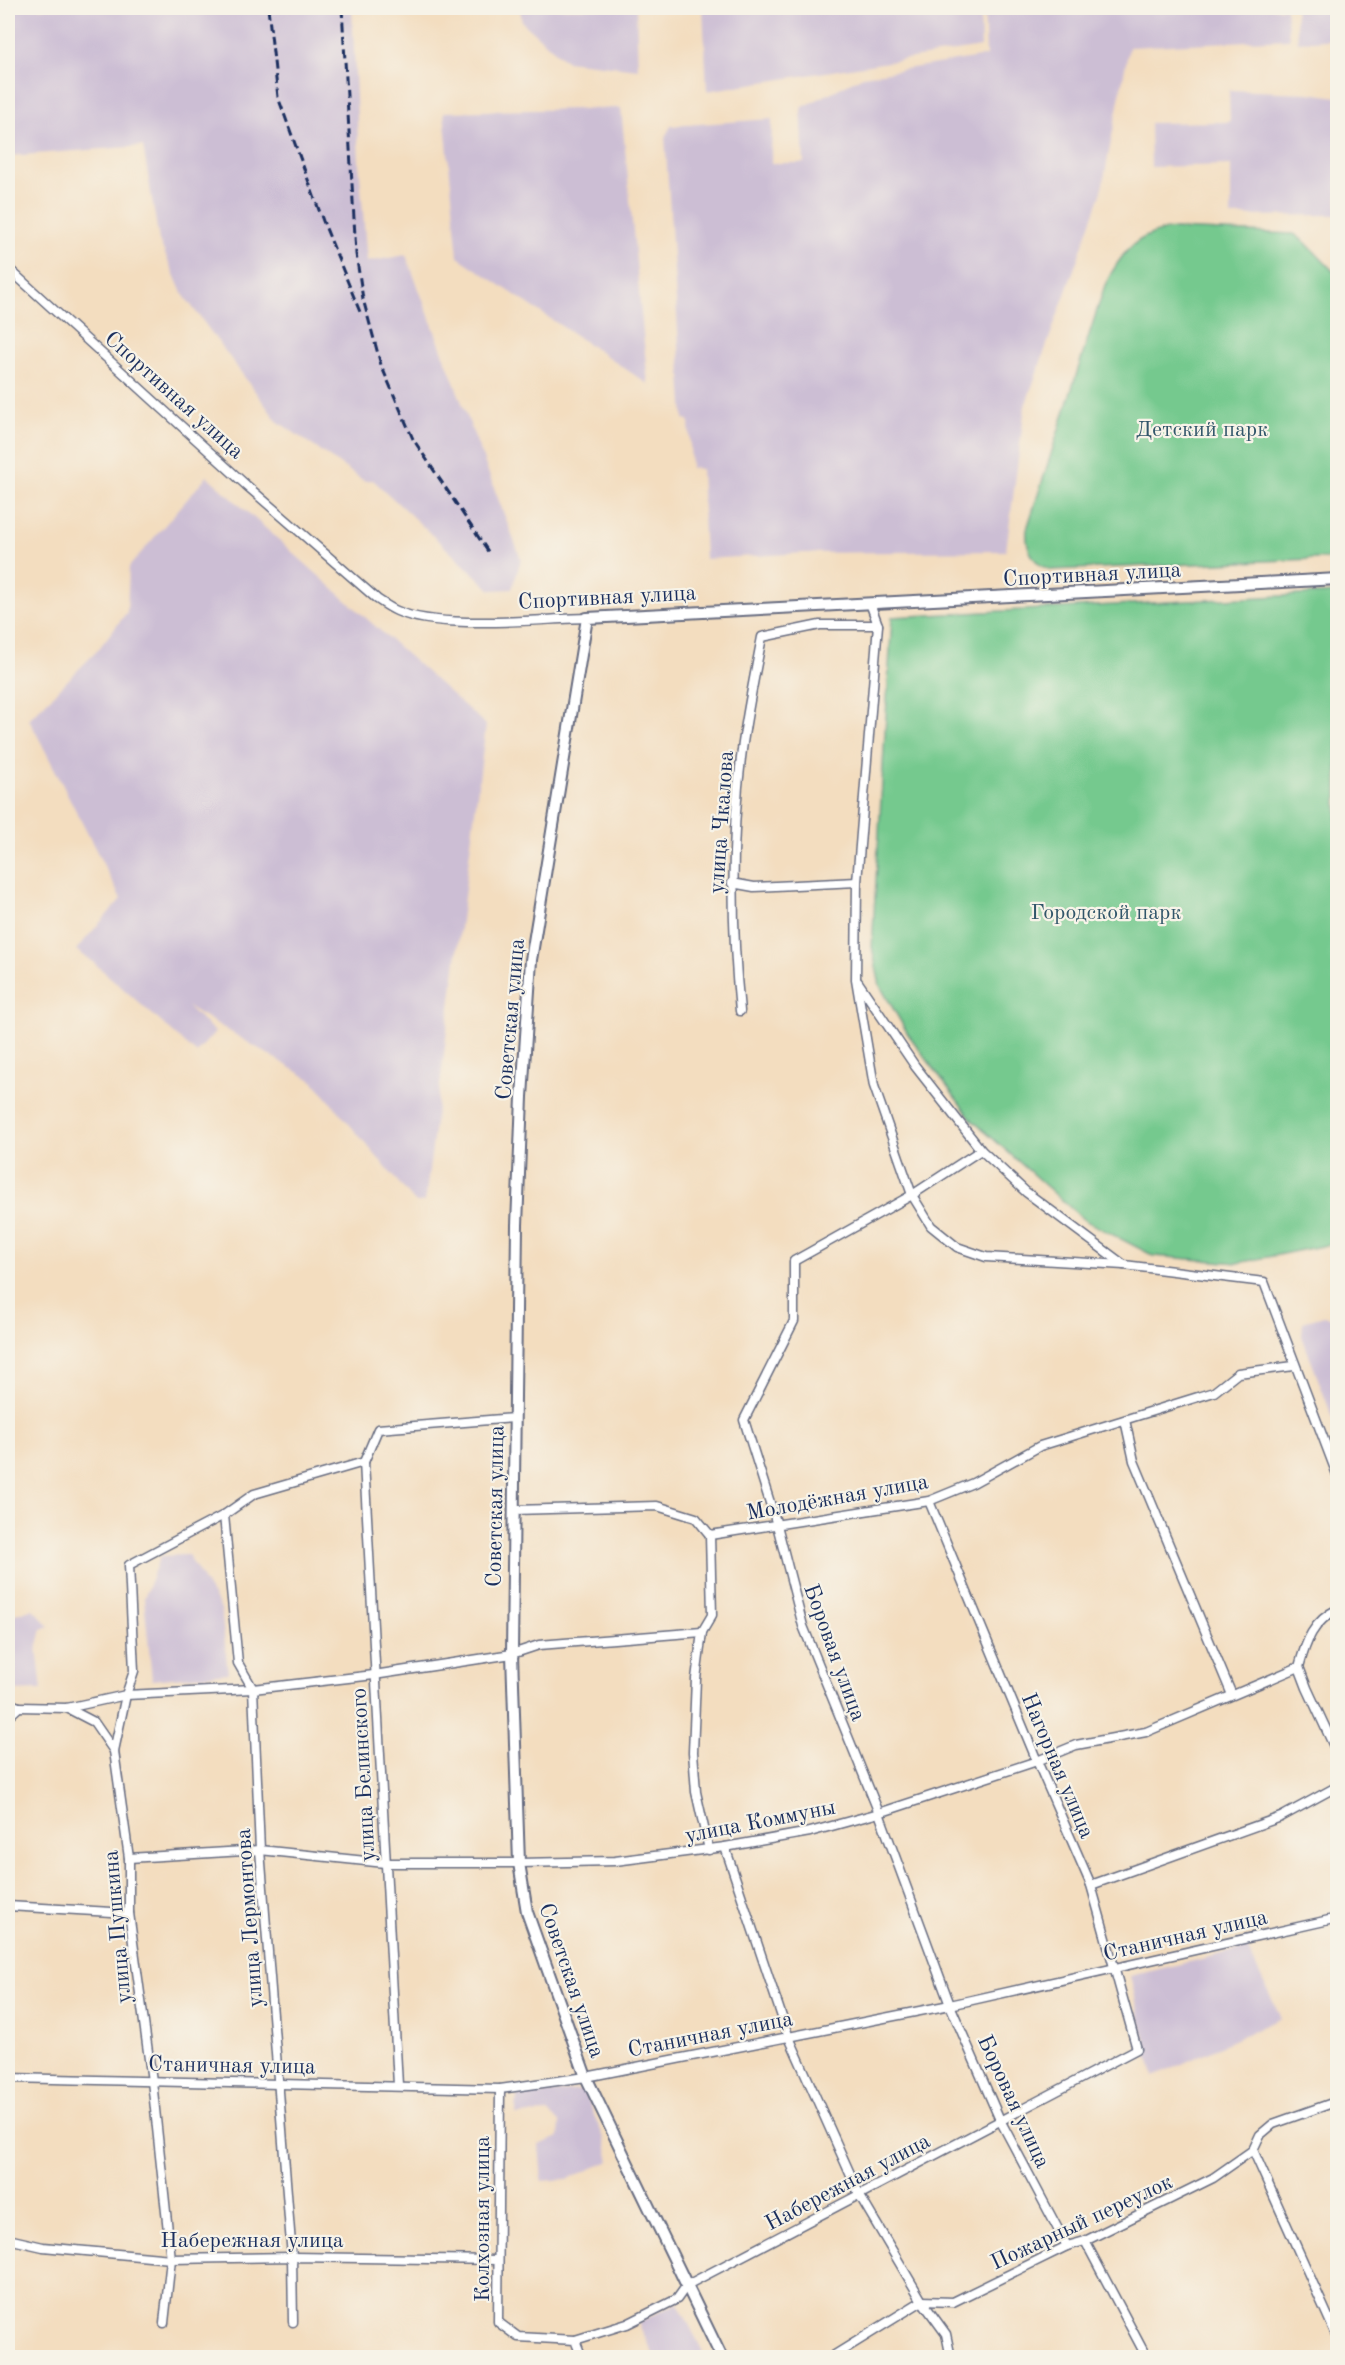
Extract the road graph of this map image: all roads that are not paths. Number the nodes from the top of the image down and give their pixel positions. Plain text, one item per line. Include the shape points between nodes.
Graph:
1 (8, 268) edge
2 (1338, 579) edge
3 (870, 603) junction
4 (587, 618) junction
5 (878, 625) junction
6 (857, 882) junction
7 (732, 883) junction
8 (856, 979) junction
9 (740, 1011) dead end
10 (981, 1150) junction
11 (912, 1195) junction
12 (1124, 1265) junction
13 (1294, 1366) junction
14 (514, 1418) junction
15 (1125, 1420) junction
16 (364, 1462) junction
17 (1338, 1477) edge
18 (929, 1501) junction
19 (514, 1510) junction
20 (224, 1515) junction
21 (777, 1525) junction
22 (710, 1535) junction
23 (1338, 1609) edge
24 (702, 1632) junction
25 (512, 1654) junction
26 (1299, 1667) junction
27 (374, 1675) junction
28 (253, 1689) junction
29 (126, 1695) junction
30 (1232, 1695) junction
31 (8, 1703) edge
32 (19, 1707) junction
33 (67, 1708) junction
34 (8, 1717) edge
35 (114, 1751) junction
36 (1338, 1755) edge
37 (1037, 1761) junction
38 (1338, 1786) edge
39 (879, 1813) junction
40 (725, 1847) junction
41 (260, 1850) junction
42 (709, 1850) junction
43 (129, 1858) junction
44 (385, 1863) junction
45 (519, 1863) junction
46 (1091, 1885) junction
47 (8, 1906) edge
48 (129, 1913) junction
49 (1338, 1918) edge
50 (1116, 1968) junction
51 (950, 2004) junction
52 (788, 2035) junction
53 (1137, 2049) joint
54 (586, 2077) junction
55 (8, 2078) edge
56 (152, 2081) junction
57 (280, 2083) junction
58 (398, 2085) junction
59 (500, 2089) junction
60 (1338, 2101) edge
61 (1000, 2120) junction
62 (1253, 2150) junction
63 (860, 2196) junction
64 (8, 2239) edge
65 (1085, 2241) junction
66 (1067, 2246) junction
67 (292, 2258) junction
68 (171, 2259) junction
69 (498, 2260) junction
70 (687, 2285) junction
71 (922, 2301) junction
72 (292, 2322) dead end
73 (164, 2323) dead end
74 (575, 2340) junction
75 (1338, 2340) edge
76 (582, 2358) edge
77 (722, 2358) edge
78 (830, 2358) edge
79 (951, 2358) edge
80 (1147, 2358) edge

1 - 4 street, Спортивная улица via 377,599 398,611 459,621
2 - 3 street, Спортивная улица
3 - 4 street, Спортивная улица
3 - 5 street
4 - 14 street, Советская улица via 531,960 518,1201
5 - 6 street
5 - 7 street, улица Чкалова via 820,625 762,637 742,750
6 - 7 street via 754,887
6 - 8 street
7 - 9 street, улица Чкалова
8 - 10 street via 915,1065
8 - 11 street via 874,1086
10 - 11 street, Боровая улица
10 - 12 street via 1026,1192
11 - 12 street via 931,1226 957,1247 986,1257
11 - 21 street, Боровая улица via 794,1261 794,1321 744,1420
12 - 13 street via 1264,1282
13 - 15 street, Молодёжная улица via 1238,1373 1214,1392
13 - 17 street
14 - 16 street via 378,1429
14 - 19 street, Советская улица
15 - 18 street, Молодёжная улица via 1040,1446 973,1483
15 - 30 street via 1134,1461
16 - 20 street via 254,1494
16 - 27 street, улица Белинского
18 - 21 street, Молодёжная улица
18 - 37 street, Нагорная улица
19 - 22 street via 657,1506 696,1518
19 - 25 street, Советская улица
20 - 28 street, улица Лермонтова via 238,1663
20 - 29 street, улица Пушкина via 129,1565 134,1671
21 - 22 street, Молодёжная улица
21 - 39 street, Боровая улица via 803,1626
22 - 24 street via 712,1615
23 - 26 street via 1309,1635
24 - 25 street via 539,1645
24 - 42 street via 693,1752 696,1792
25 - 27 street
25 - 45 street, Советская улица
26 - 30 street, улица Коммуны
26 - 36 street
27 - 28 street
27 - 44 street, улица Белинского
28 - 29 street
28 - 41 street, улица Лермонтова
29 - 33 street
29 - 35 street, улица Пушкина
30 - 37 street, улица Коммуны via 1146,1732 1076,1745
31 - 32 street
32 - 33 street
32 - 34 street
33 - 35 street via 94,1722
35 - 43 street, улица Пушкина
37 - 39 street, улица Коммуны
37 - 46 street, Нагорная улица
38 - 46 street via 1281,1816
39 - 40 street, улица Коммуны via 810,1832
39 - 51 street, Боровая улица
40 - 42 street, улица Коммуны
40 - 52 street
41 - 43 street, улица Коммуны
41 - 44 street, улица Коммуны
41 - 57 street, улица Лермонтова
42 - 45 street, улица Коммуны via 615,1861
43 - 48 street, улица Пушкина
44 - 45 street, улица Коммуны
44 - 58 street, улица Белинского
45 - 54 street, Советская улица via 527,1911
46 - 50 street, Нагорная улица
47 - 48 street
48 - 56 street, улица Пушкина
49 - 50 street, Станичная улица
50 - 51 street, Станичная улица
50 - 53 street, Нагорная улица
51 - 52 street, Станичная улица
51 - 61 street, Боровая улица
52 - 54 street, Станичная улица
52 - 63 street
53 - 61 street, Набережная улица
54 - 59 street, Станичная улица
54 - 70 street, Советская улица
55 - 56 street, Станичная улица
56 - 57 street, Станичная улица
56 - 68 street, улица Пушкина
57 - 58 street, Станичная улица
57 - 67 street, улица Лермонтова
58 - 59 street, Станичная улица
59 - 69 street, Колхозная улица
60 - 62 street, Пожарный переулок via 1273,2124 1260,2135
61 - 63 street, Набережная улица
61 - 66 street, Боровая улица
62 - 65 street, Пожарный переулок via 1213,2178
62 - 75 street
63 - 70 street, Набережная улица
63 - 71 street
64 - 68 street, Набережная улица via 43,2247
65 - 66 street, Пожарный переулок
65 - 80 street
66 - 71 street, Пожарный переулок via 952,2302
67 - 68 street, Набережная улица
67 - 69 street, Набережная улица
67 - 72 street, улица Лермонтова
68 - 73 street, улица Пушкина
69 - 74 street, Колхозная улица via 498,2322 518,2337
70 - 74 street, Набережная улица via 677,2299 627,2324
70 - 77 street, Советская улица
71 - 78 street
71 - 79 street via 946,2334
74 - 76 street

